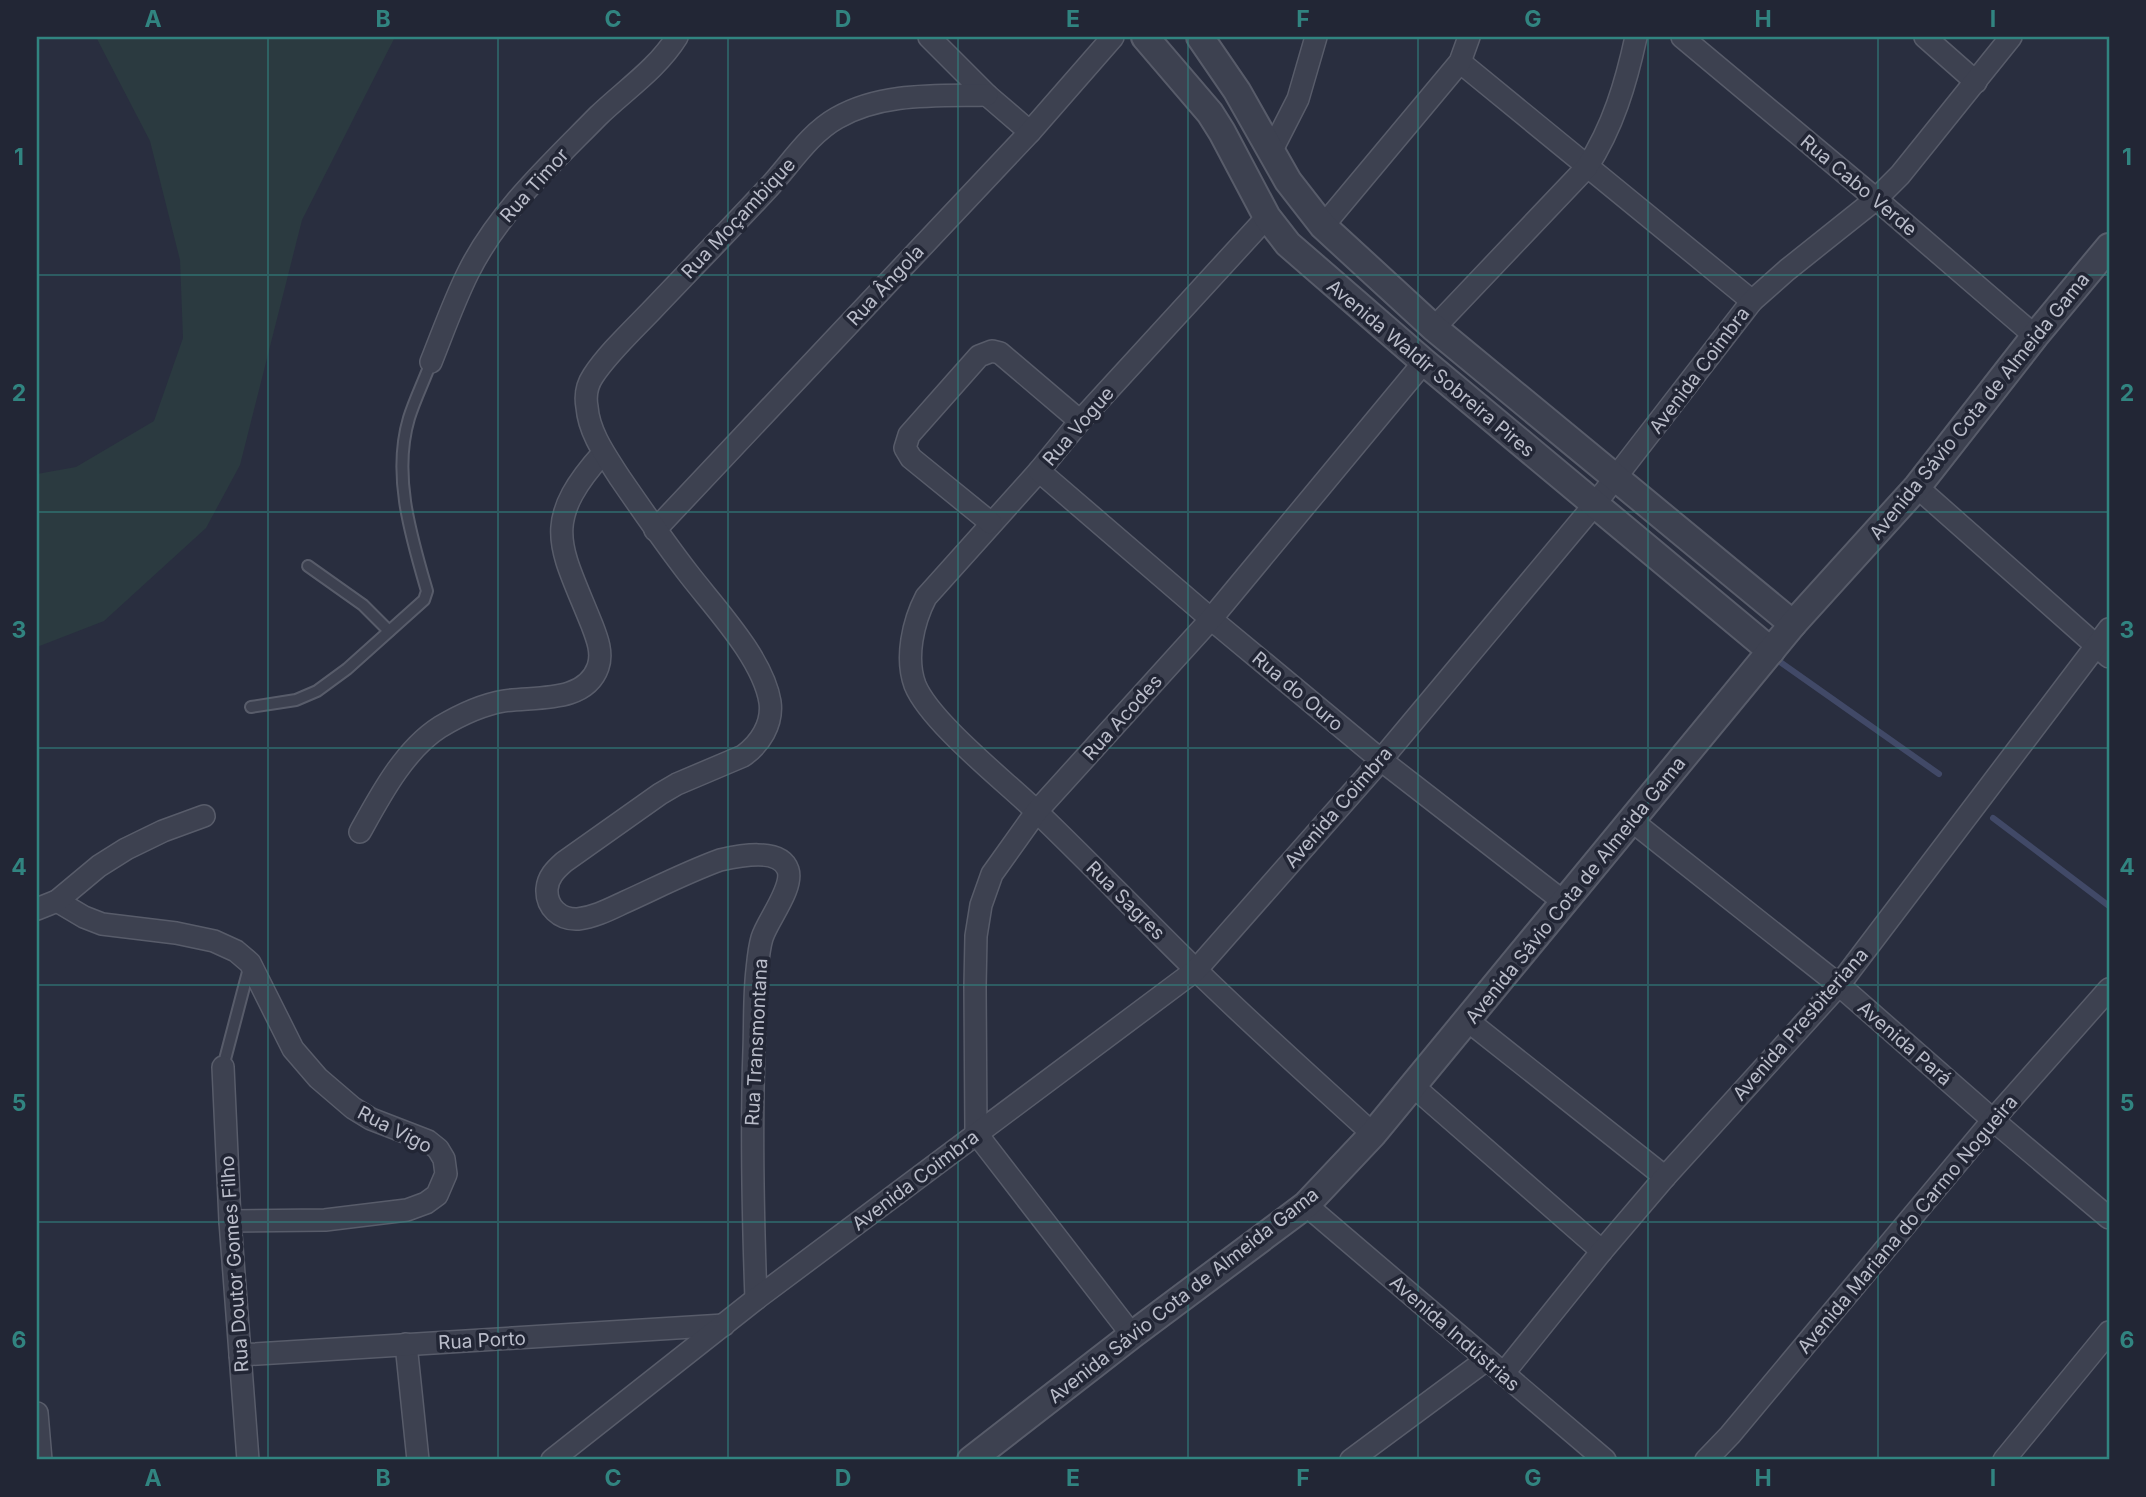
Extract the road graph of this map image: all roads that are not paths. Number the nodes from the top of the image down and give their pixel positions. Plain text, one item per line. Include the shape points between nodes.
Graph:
1 (677, 37) edge
2 (929, 37) edge
3 (1113, 37) edge
4 (1145, 37) edge
5 (1200, 37) edge
6 (1316, 37) edge
7 (1469, 37) edge
8 (1636, 37) edge
9 (1682, 37) edge
10 (1925, 37) edge
11 (2011, 37) edge
12 (1460, 62) junction
13 (1976, 82) junction
14 (987, 95) junction
15 (1030, 132) junction
16 (1272, 150) junction
17 (1587, 167) junction
18 (1876, 199) junction
19 (1267, 217) junction
20 (1323, 226) junction
21 (2109, 247) edge
22 (1752, 301) junction
23 (1434, 328) junction
24 (2035, 336) junction
25 (431, 362) joint
26 (1424, 362) junction
27 (1080, 421) junction
28 (603, 453) junction
29 (1039, 471) junction
30 (1617, 477) junction
31 (1917, 487) junction
32 (1595, 504) junction
33 (991, 523) junction
34 (654, 530) junction
35 (309, 566) dead end
36 (1211, 619) junction
37 (1793, 625) junction
38 (2109, 629) edge
39 (389, 631) junction
40 (911, 647) joint
41 (1772, 651) junction
42 (2102, 652) edge
43 (251, 707) dead end
44 (1381, 760) junction
45 (1037, 811) junction
46 (204, 816) dead end
47 (1632, 821) junction
48 (360, 832) dead end
49 (57, 901) junction
50 (1564, 902) junction
51 (37, 909) edge
52 (250, 963) junction
53 (1196, 970) junction
54 (1839, 985) junction
55 (2109, 989) edge
56 (1467, 1020) junction
57 (223, 1067) joint
58 (1413, 1086) junction
59 (1993, 1120) junction
60 (976, 1133) junction
61 (1373, 1134) junction
62 (1665, 1177) junction
63 (1306, 1205) junction
64 (2109, 1218) edge
65 (230, 1221) junction
66 (1602, 1251) junction
67 (756, 1299) junction
68 (724, 1325) junction
69 (2109, 1332) edge
70 (1132, 1335) junction
71 (406, 1344) junction
72 (240, 1355) junction
73 (1486, 1360) junction
74 (1503, 1374) junction
75 (37, 1413) edge
76 (41, 1460) edge
77 (248, 1460) edge
78 (418, 1460) edge
79 (552, 1460) edge
80 (971, 1460) edge
81 (1352, 1460) edge
82 (1605, 1460) edge
83 (1706, 1460) edge
84 (2004, 1460) edge

1 - 25 street, Rua Timor via 668,52 601,114 496,227 469,271
2 - 14 street
3 - 15 street, Rua Ângola
4 - 19 street, Avenida Waldir Sobreira Pires via 1210,113
5 - 16 street, Avenida Waldir Sobreira Pires
6 - 16 street via 1298,99
7 - 12 street
8 - 17 street via 1614,117
9 - 18 street, Rua Cabo Verde
10 - 13 street
11 - 13 street, Avenida Coimbra
12 - 17 street
12 - 20 street
13 - 18 street, Avenida Coimbra
14 - 15 street
14 - 28 street, Rua Moçambique via 892,98 835,118 815,135 593,376 586,406
15 - 34 street, Rua Ângola
16 - 20 street, Avenida Waldir Sobreira Pires via 1288,181
17 - 22 street
17 - 23 street
18 - 22 street, Avenida Coimbra
18 - 24 street, Rua Cabo Verde
19 - 26 street, Avenida Waldir Sobreira Pires via 1314,269
19 - 27 street, Rua Vogue
20 - 23 street, Avenida Waldir Sobreira Pires
21 - 24 street, Avenida Sávio Cota de Almeida Gama
22 - 30 street, Avenida Coimbra
23 - 30 street, Avenida Waldir Sobreira Pires
24 - 31 street, Avenida Sávio Cota de Almeida Gama
25 - 39 lane via 409,418 403,466 408,516 427,591 424,600
26 - 32 street, Avenida Waldir Sobreira Pires
26 - 36 street, Rua Acodes
27 - 29 street, Rua Vogue
27 - 33 street via 992,351 979,356 909,435 905,448 911,458
28 - 34 street, Rua Moçambique
28 - 48 street via 568,501 561,535 570,576 597,638 598,667 589,681 575,690 472,709 437,729 413,751
29 - 33 street, Rua Vogue
29 - 36 street, Rua do Ouro
30 - 32 street, Avenida Coimbra
30 - 37 street, Avenida Waldir Sobreira Pires
31 - 37 street, Avenida Sávio Cota de Almeida Gama
31 - 42 street
32 - 41 street, Avenida Waldir Sobreira Pires
32 - 44 street, Avenida Coimbra
33 - 40 street, Rua Vogue via 926,597
34 - 67 street, Rua Transmontana via 744,645 770,702 769,722 743,756 660,794 564,862 553,873 547,896 558,915 575,919 598,914 720,860 764,856 784,862 788,882 762,938 757,970 751,1141
35 - 39 lane via 363,605
36 - 44 street, Rua do Ouro
36 - 45 street, Rua Acodes
37 - 41 street, Avenida Sávio Cota de Almeida Gama
38 - 42 street, Avenida Presbiteriana
39 - 43 lane via 317,691 296,700
40 - 45 street, Rua Sagres via 915,684 941,722
41 - 47 street, Avenida Sávio Cota de Almeida Gama
42 - 54 street, Avenida Presbiteriana
44 - 50 street, Rua do Ouro
44 - 53 street, Avenida Coimbra
45 - 53 street, Rua Sagres
45 - 60 street, Rua Acodes via 992,874 981,905 976,936
46 - 49 street via 126,849
47 - 50 street, Avenida Sávio Cota de Almeida Gama
47 - 54 street, Avenida Pará
49 - 51 street
49 - 52 street via 102,924 214,941
50 - 56 street, Avenida Sávio Cota de Almeida Gama
52 - 57 lane
52 - 65 street, Rua Vigo via 293,1049 318,1078 371,1119 438,1149 446,1174 436,1195 407,1210 325,1220
53 - 60 street, Avenida Coimbra
53 - 61 street, Rua Sagres
54 - 59 street, Avenida Pará
54 - 62 street, Avenida Presbiteriana
55 - 59 street, Avenida Mariana do Carmo Nogueira
56 - 58 street, Avenida Sávio Cota de Almeida Gama
56 - 62 street
57 - 65 street, Rua Doutor Gomes Filho
58 - 61 street, Avenida Sávio Cota de Almeida Gama
58 - 66 street
59 - 64 street, Avenida Pará
59 - 83 street, Avenida Mariana do Carmo Nogueira
60 - 67 street, Avenida Coimbra
60 - 70 street
61 - 63 street, Avenida Sávio Cota de Almeida Gama
62 - 66 street, Avenida Presbiteriana
63 - 70 street, Avenida Sávio Cota de Almeida Gama
63 - 73 street, Avenida Indústrias
65 - 72 street, Rua Doutor Gomes Filho
66 - 74 street, Avenida Presbiteriana
67 - 68 street, Avenida Coimbra
68 - 71 street, Rua Porto
68 - 79 street, Avenida Coimbra
69 - 84 street
70 - 80 street, Avenida Sávio Cota de Almeida Gama
71 - 72 street, Rua Porto
71 - 78 street
72 - 77 street, Rua Doutor Gomes Filho
73 - 74 street, Avenida Indústrias
73 - 81 street
74 - 82 street, Avenida Indústrias
75 - 76 street

